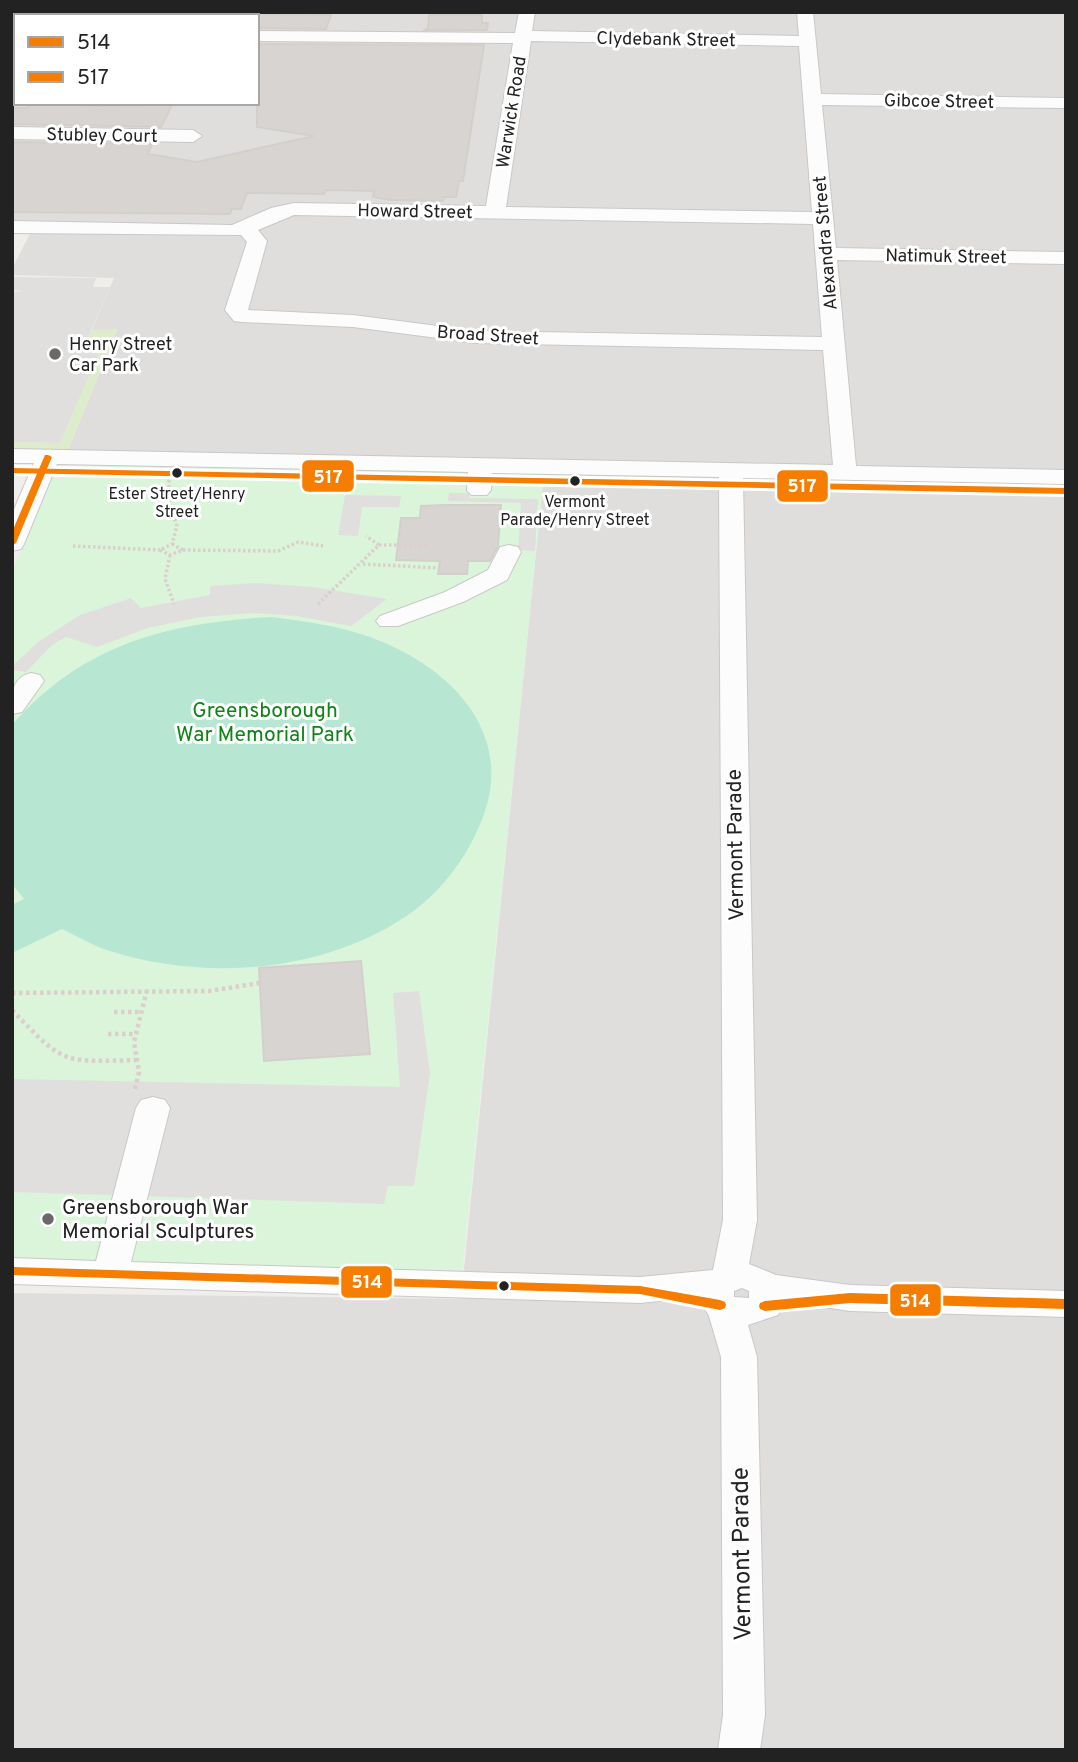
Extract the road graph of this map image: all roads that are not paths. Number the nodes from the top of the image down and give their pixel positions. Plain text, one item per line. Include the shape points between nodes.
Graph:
1 (527, 12) edge
2 (805, 12) edge
3 (259, 36) edge
4 (524, 37) junction
5 (808, 41) junction
6 (813, 99) junction
7 (1066, 103) edge
8 (12, 133) edge
9 (193, 136) dead end
10 (495, 212) junction
11 (823, 219) junction
12 (12, 227) edge
13 (246, 228) junction
14 (827, 254) junction
15 (1066, 258) edge
16 (834, 344) junction
17 (12, 456) edge
18 (48, 457) junction
19 (480, 465) junction
20 (731, 470) junction
21 (845, 473) junction
22 (1066, 477) edge
23 (479, 490) dead end
24 (12, 544) edge
25 (509, 552) dead end
26 (388, 622) dead end
27 (31, 681) dead end
28 (12, 706) edge
29 (143, 1102) road end
30 (110, 1275) junction
31 (14, 1277) edge
32 (742, 1295) junction
33 (1066, 1304) edge
34 (739, 1750) edge

1 - 4 street, Warwick Road
2 - 5 street, Alexandra Street
3 - 4 street, Clydebank Street
4 - 5 street, Clydebank Street
4 - 10 street, Warwick Road
5 - 6 street, Alexandra Street
6 - 7 street, Gibcoe Street
6 - 11 street, Alexandra Street
8 - 9 street, Stubley Court
10 - 11 street, Howard Street
10 - 13 street, Howard Street via 286,209
11 - 14 street, Alexandra Street
12 - 13 street, Howard Street
13 - 16 street, Broad Street via 257,241 236,310 242,316 353,321 476,337
14 - 15 street, Natimuk Street
14 - 16 street, Alexandra Street
16 - 21 street, Alexandra Street
17 - 18 street
18 - 19 street
18 - 24 street
19 - 20 street
19 - 23 street
20 - 21 street
20 - 32 street, Vermont Parade
21 - 22 street
25 - 26 street via 498,575
27 - 28 street
29 - 30 street
30 - 31 street
30 - 32 street
32 - 33 street
32 - 34 street, Vermont Parade via 744,1715

